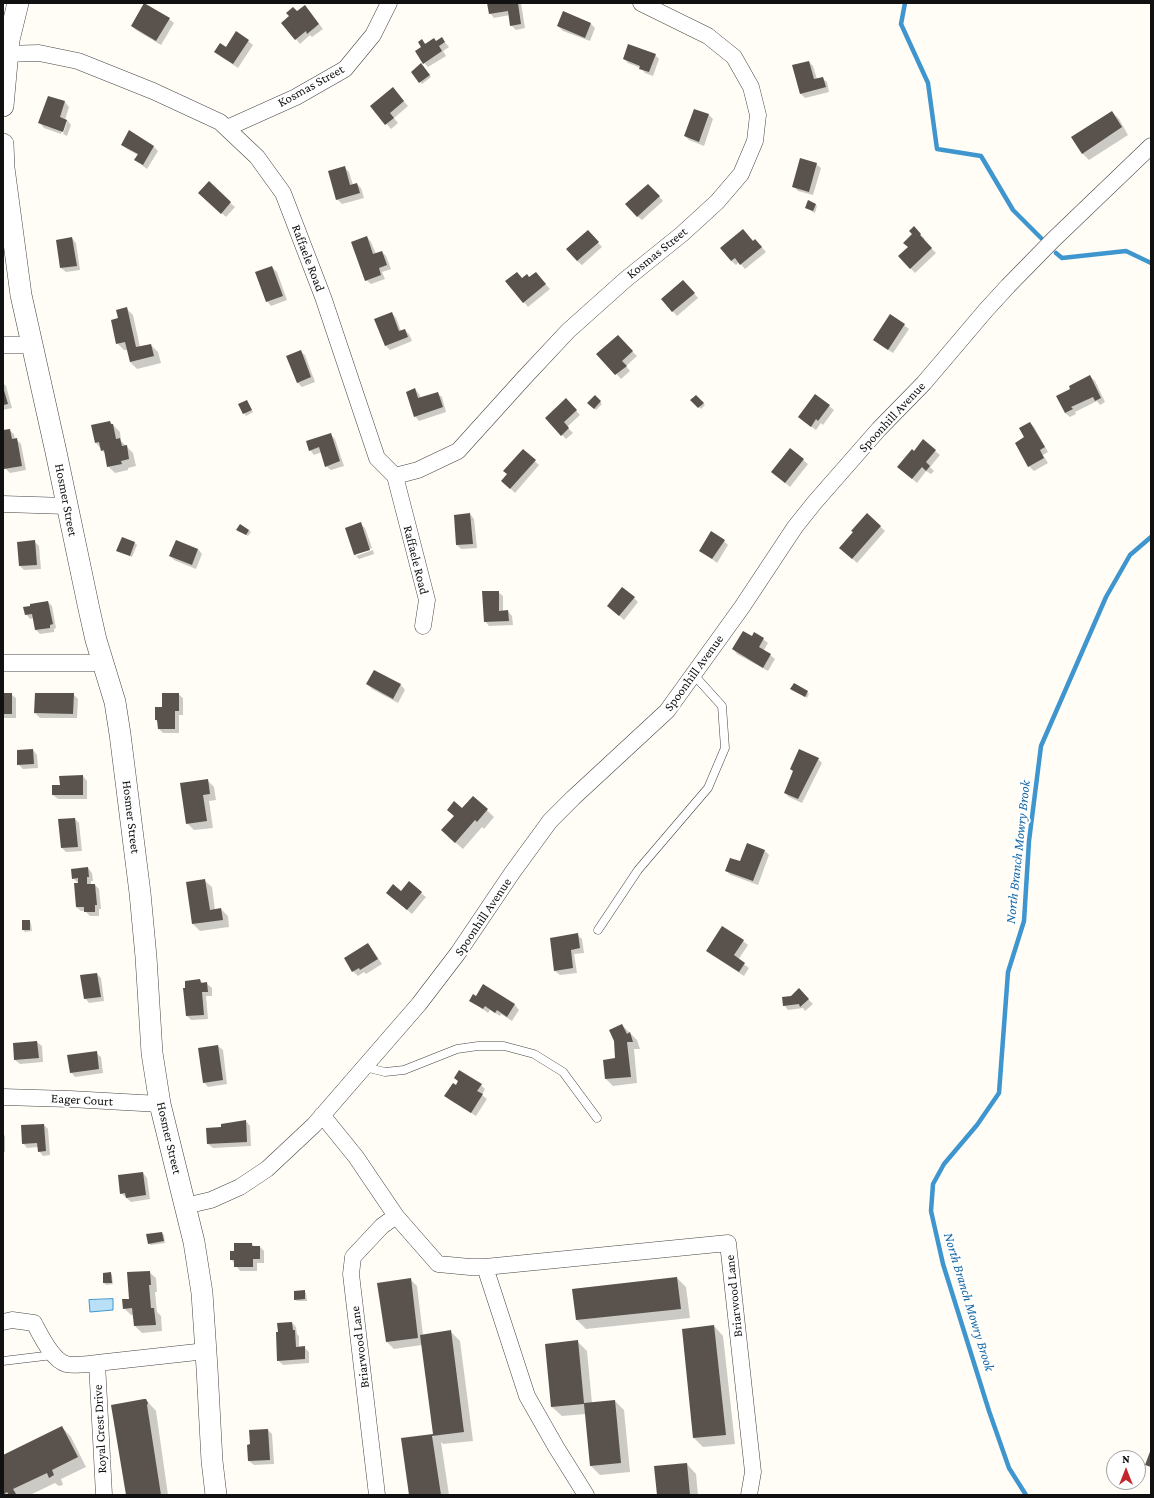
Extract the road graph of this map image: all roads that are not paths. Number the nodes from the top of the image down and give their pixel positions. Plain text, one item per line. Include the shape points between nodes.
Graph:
1 (18, 3) edge
2 (389, 3) edge
3 (641, 3) edge
4 (5, 55) edge
5 (3, 106) edge
6 (227, 128) junction
7 (3, 144) edge
8 (1151, 146) edge
9 (3, 345) edge
10 (32, 345) junction
11 (395, 476) junction
12 (3, 504) edge
13 (67, 506) junction
14 (423, 626) dead end
15 (3, 663) edge
16 (104, 663) junction
17 (694, 675) junction
18 (598, 930) dead end
19 (365, 1067) junction
20 (3, 1097) edge
21 (160, 1104) junction
22 (322, 1115) junction
23 (597, 1118) dead end
24 (184, 1206) junction
25 (396, 1216) junction
26 (485, 1267) junction
27 (3, 1322) edge
28 (206, 1351) junction
29 (53, 1355) junction
30 (3, 1360) edge
31 (96, 1363) junction
32 (104, 1495) edge
33 (216, 1495) edge
34 (377, 1495) edge
35 (586, 1495) edge
36 (749, 1495) edge

1 - 4 street
2 - 6 street, Kosmas Street via 373,35 345,69 296,97
3 - 11 street, Kosmas Street via 708,36 734,56 752,87 758,115 755,141 741,174 717,202 682,234 568,331 458,451 418,470
4 - 5 street
4 - 6 street, Raffaele Road via 39,53 78,61 153,90 220,122
6 - 11 street, Raffaele Road via 257,157 283,193 323,297 377,458
7 - 10 street, Hosmer Street via 16,264
8 - 17 street, Spoonhill Avenue via 1008,286 815,502 781,546
9 - 10 street
10 - 13 street, Hosmer Street
11 - 14 street, Raffaele Road via 427,600
12 - 13 street
13 - 16 street, Hosmer Street via 96,640
15 - 16 street
16 - 21 street, Hosmer Street via 117,715 132,823 146,957 152,1053
17 - 18 lane via 722,706 725,748 708,788 638,870
17 - 19 street, Spoonhill Avenue via 667,711 550,821 447,968
19 - 22 street, Spoonhill Avenue
19 - 23 lane via 385,1072 404,1070 457,1049 504,1046 534,1054 563,1072
20 - 21 street, Eager Court
21 - 24 street, Hosmer Street
22 - 24 street, Spoonhill Avenue via 267,1169 246,1183 211,1200
22 - 25 street, Briarwood Lane via 356,1157
24 - 28 street, Hosmer Street via 194,1242
25 - 26 street, Briarwood Lane via 438,1264
25 - 34 street, Briarwood Lane via 382,1226 353,1257 351,1274
26 - 35 street via 527,1396
26 - 36 street, Briarwood Lane via 728,1243 753,1472
27 - 29 street via 12,1320 34,1323
28 - 31 street
28 - 33 street, Hosmer Street
29 - 30 lane
29 - 31 street via 65,1364
31 - 32 street, Royal Crest Drive

